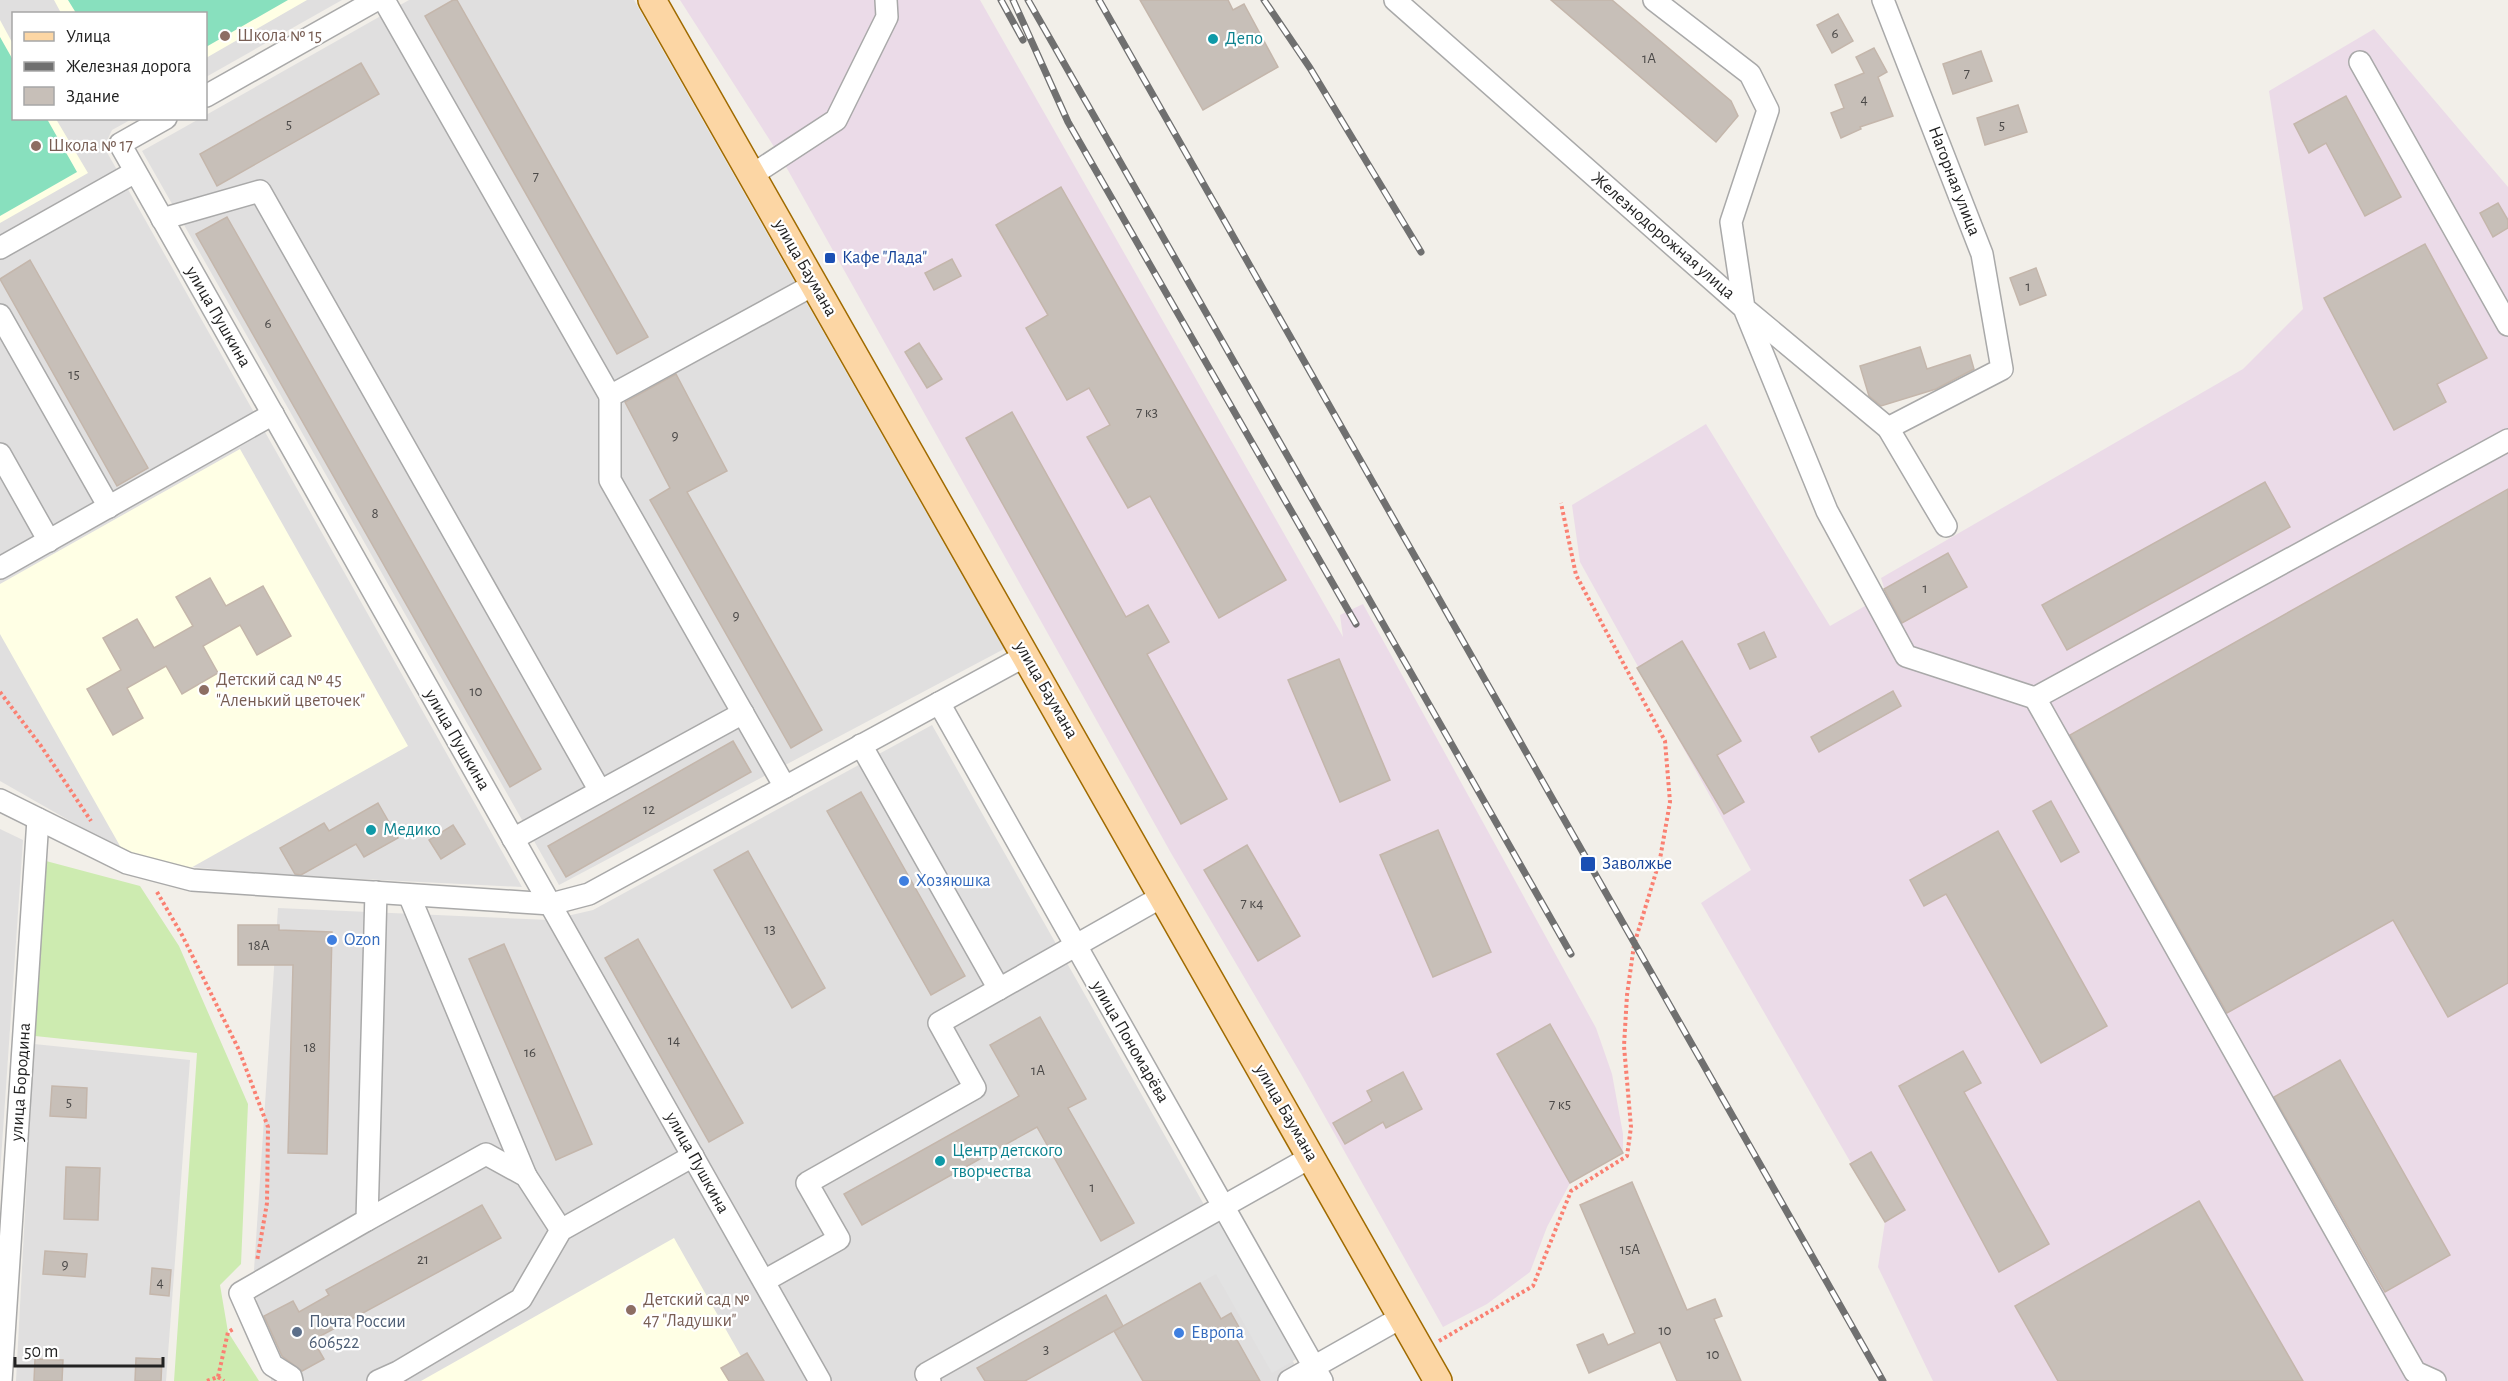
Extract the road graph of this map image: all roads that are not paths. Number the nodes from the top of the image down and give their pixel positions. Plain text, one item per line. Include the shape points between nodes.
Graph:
1 (376, 0) edge
2 (384, 0) edge
3 (652, 0) edge
4 (886, 0) edge
5 (1395, 0) edge
6 (1654, 0) edge
7 (1883, 0) edge
8 (2360, 62) dead end
9 (207, 95) edge
10 (162, 120) edge
11 (135, 172) junction
12 (752, 174) junction
13 (162, 219) junction
14 (0, 248) edge
15 (815, 284) junction
16 (1744, 308) junction
17 (0, 315) edge
18 (2508, 325) edge
19 (610, 396) junction
20 (273, 414) junction
21 (1888, 428) junction
22 (2508, 440) edge
23 (0, 454) edge
24 (109, 507) junction
25 (1946, 526) dead end
26 (49, 541) junction
27 (0, 568) edge
28 (1027, 655) junction
29 (2035, 698) junction
30 (939, 703) junction
31 (743, 713) junction
32 (861, 745) junction
33 (785, 787) junction
34 (600, 791) junction
35 (0, 800) edge
36 (38, 819) junction
37 (513, 839) junction
38 (376, 892) junction
39 (409, 895) junction
40 (1163, 896) junction
41 (551, 904) junction
42 (1076, 945) junction
43 (999, 989) junction
44 (693, 1156) junction
45 (1311, 1157) junction
46 (526, 1176) junction
47 (1224, 1206) junction
48 (367, 1220) junction
49 (561, 1230) junction
50 (764, 1281) junction
51 (1402, 1317) junction
52 (1318, 1374) edge
53 (400, 1377) edge
54 (2, 1381) edge
55 (292, 1381) edge
56 (378, 1381) edge
57 (820, 1381) edge
58 (930, 1381) edge
59 (1289, 1381) edge
60 (1438, 1381) edge
61 (2435, 1381) edge

1 - 9 street
2 - 19 street
3 - 12 main road, улица Баумана
4 - 12 street via 887,17 836,120
5 - 16 street, Железнодорожная улица
6 - 16 street via 1750,74 1768,110 1731,222
7 - 21 street, Нагорная улица via 1982,254 2002,369
8 - 18 street
10 - 11 street, улица Пушкина via 120,144
11 - 13 street, улица Пушкина
11 - 14 street
12 - 15 main road, улица Баумана
13 - 20 street, улица Пушкина
13 - 34 street via 260,191
15 - 19 street
15 - 28 main road, улица Баумана
16 - 21 street
16 - 29 street, Железнодорожная улица via 1827,511 1906,656
17 - 24 street
19 - 31 street via 610,480
20 - 24 street
20 - 37 street, улица Пушкина
21 - 25 street
22 - 29 street
23 - 26 street
24 - 26 street
26 - 27 street
28 - 30 street
28 - 40 main road, улица Баумана
29 - 61 street via 2415,1372
30 - 32 street
30 - 42 street, улица Пономарёва
31 - 33 street
31 - 34 street
32 - 33 street
32 - 43 street
33 - 41 street via 589,894
34 - 37 street
35 - 36 street
36 - 38 street via 132,865 192,880
36 - 54 street, улица Бородина
37 - 41 street, улица Пушкина
38 - 39 street
38 - 48 street
39 - 41 street
39 - 46 street
40 - 42 street
40 - 45 main road, улица Баумана
41 - 44 street, улица Пушкина
42 - 43 street
42 - 47 street, улица Пономарёва
43 - 50 street via 939,1023 975,1088 807,1183 839,1239
44 - 49 street
44 - 50 street, улица Пушкина
45 - 47 street
45 - 51 main road, улица Баумана
46 - 48 street via 486,1154
46 - 49 street
47 - 52 street, улица Пономарёва
47 - 58 street via 926,1374
48 - 55 street via 240,1293 272,1365
49 - 53 street via 521,1299
50 - 57 street, улица Пушкина
51 - 52 street
51 - 60 main road, улица Баумана
52 - 59 street
53 - 56 street

